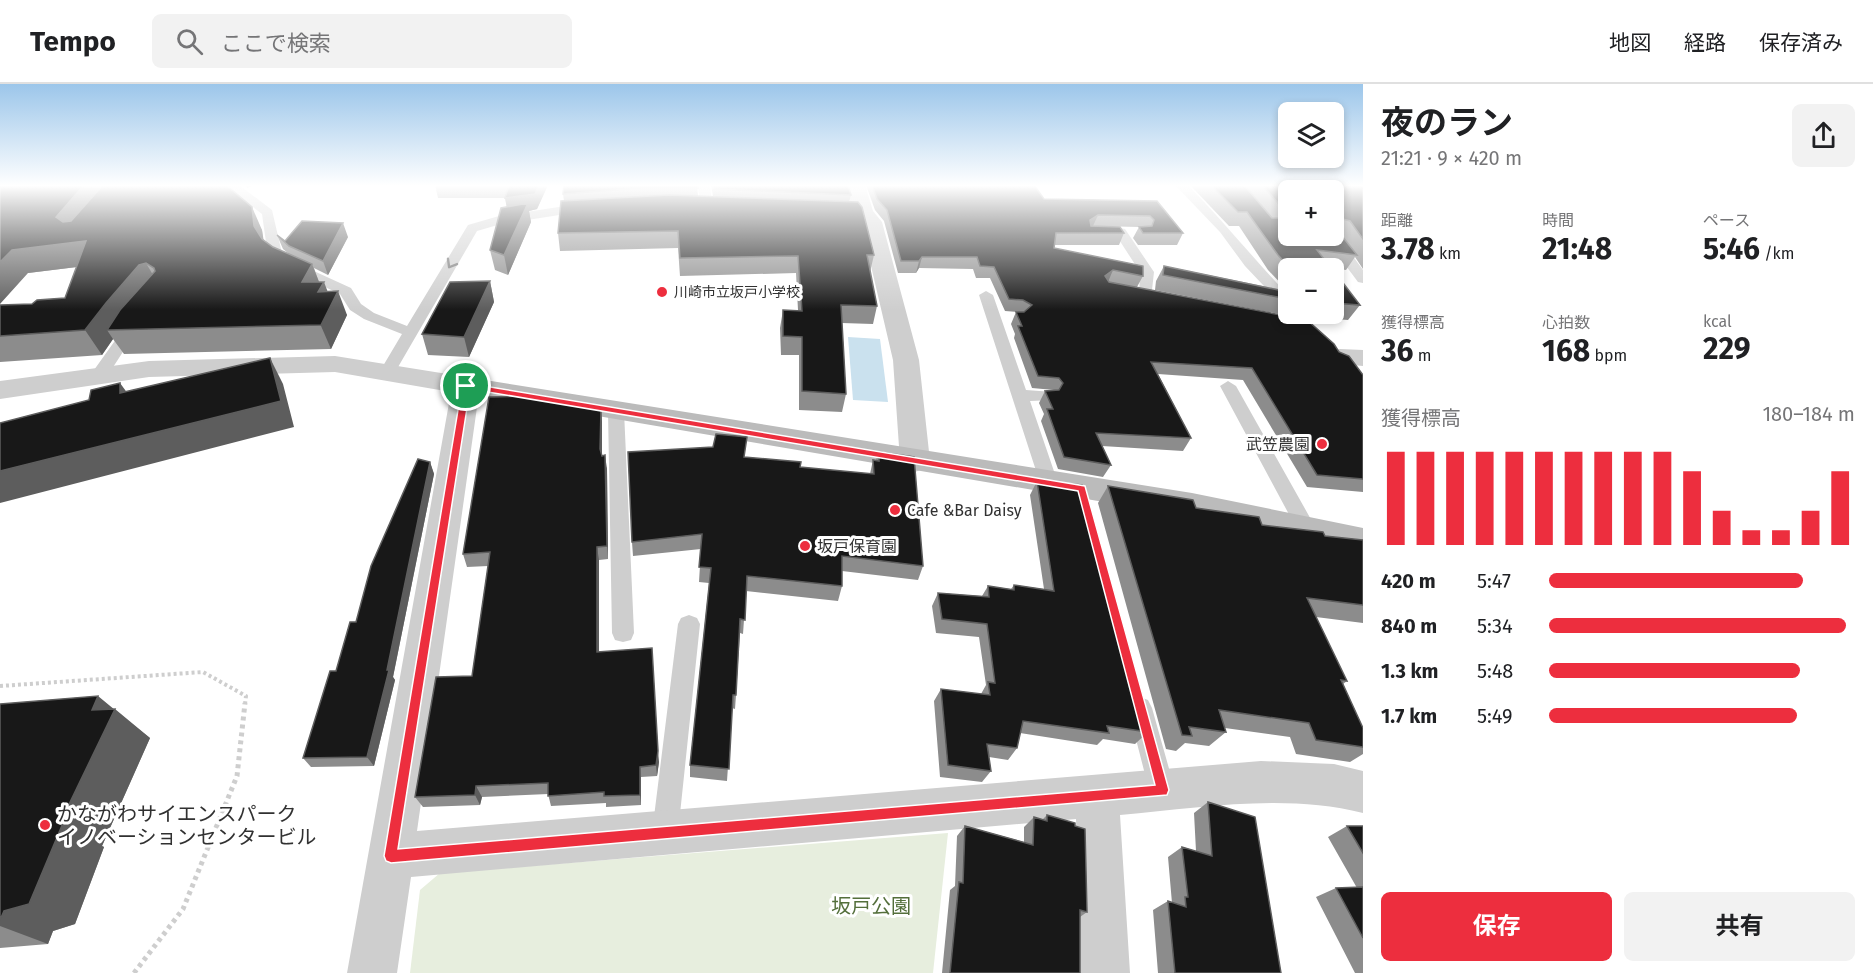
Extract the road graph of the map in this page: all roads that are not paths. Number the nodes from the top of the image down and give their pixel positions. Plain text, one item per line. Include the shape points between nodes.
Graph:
1 (270, 226) edge
2 (477, 226) edge
3 (872, 226) edge
4 (1222, 226) edge
5 (1102, 232) edge
6 (1120, 232) junction
7 (1140, 232) edge
8 (1338, 246) edge
9 (1363, 279) edge
10 (1128, 292) edge
11 (1278, 292) edge
12 (986, 295) dead end
13 (141, 316) edge
14 (412, 333) junction
15 (388, 371) junction
16 (100, 374) junction
17 (466, 386) junction
18 (1228, 386) dead end
19 (0, 390) edge
20 (1019, 395) junction
21 (1047, 396) edge
22 (616, 411) junction
23 (915, 461) junction
24 (1050, 483) junction
25 (1306, 528) junction
26 (1363, 541) edge
27 (689, 624) dead end
28 (623, 633) dead end
29 (1136, 690) edge
30 (1162, 790) junction
31 (1363, 792) edge
32 (1097, 796) junction
33 (665, 833) junction
34 (391, 856) junction
35 (372, 973) edge
36 (1106, 973) edge

1 - 14 lane via 274,249 289,265 346,291 355,307 369,316
2 -> 14 lane via 472,228
3 - 23 street via 906,360
4 - 11 lane
5 - 6 lane
6 - 7 lane
6 - 10 lane via 1147,272 1151,297
8 - 9 lane
12 - 20 lane via 1001,317
13 - 16 lane
14 - 15 lane
15 - 16 street via 335,364
15 - 17 street
16 - 19 street
17 - 22 street
17 - 34 street
18 - 25 lane
20 - 21 lane
20 - 24 lane
22 - 23 street
22 - 28 lane
23 - 24 street
24 - 25 street via 1085,499 1192,506
25 - 26 street
27 - 33 lane
29 - 30 lane
30 - 31 street via 1261,782 1334,784
30 - 32 street
32 - 33 street
32 - 36 street
33 - 34 street
34 - 35 street

